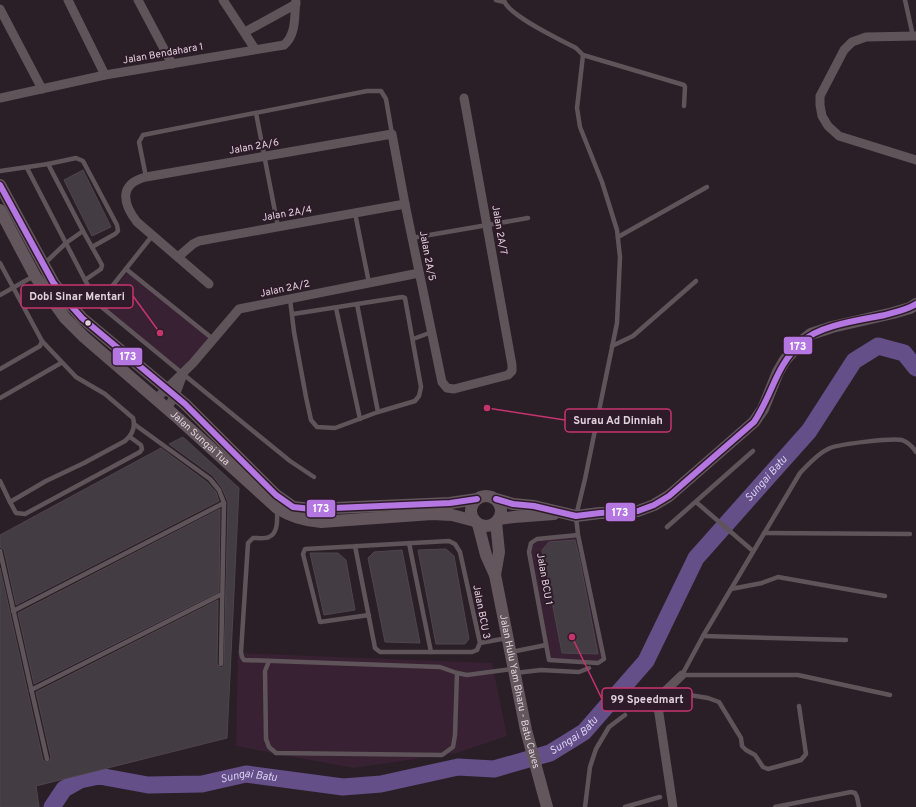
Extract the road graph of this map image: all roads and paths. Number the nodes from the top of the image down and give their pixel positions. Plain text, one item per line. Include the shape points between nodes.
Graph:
1 (68, 0) edge
2 (138, 0) edge
3 (223, 0) edge
4 (496, 0) edge
5 (905, 0) edge
6 (504, 1) edge
7 (296, 2) edge
8 (0, 9) edge
9 (245, 32) junction
10 (914, 36) edge
11 (255, 50) junction
12 (583, 54) junction
13 (172, 64) junction
14 (106, 75) junction
15 (42, 89) junction
16 (0, 98) edge
17 (464, 98) dead end
18 (684, 106) dead end
19 (256, 113) junction
20 (392, 134) junction
21 (264, 157) junction
22 (916, 160) edge
23 (48, 164) junction
24 (27, 168) junction
25 (0, 171) edge
26 (146, 177) junction
27 (0, 185) edge
28 (707, 188) dead end
29 (405, 204) junction
30 (0, 210) edge
31 (355, 213) junction
32 (528, 218) dead end
33 (487, 225) junction
34 (278, 227) junction
35 (83, 231) junction
36 (152, 236) junction
37 (618, 237) junction
38 (412, 238) junction
39 (66, 242) junction
40 (92, 248) junction
41 (178, 257) junction
42 (0, 263) edge
43 (43, 265) junction
44 (126, 269) junction
45 (419, 273) junction
46 (35, 276) junction
47 (85, 280) junction
48 (696, 282) dead end
49 (369, 283) junction
50 (209, 284) dead end
51 (13, 288) junction
52 (0, 295) edge
53 (290, 299) junction
54 (98, 304) junction
55 (356, 304) junction
56 (916, 304) edge
57 (336, 308) junction
58 (293, 314) junction
59 (432, 332) junction
60 (413, 339) junction
61 (214, 340) junction
62 (42, 342) junction
63 (612, 346) junction
64 (61, 363) junction
65 (0, 369) edge
66 (183, 374) junction
67 (442, 382) joint
68 (171, 392) junction
69 (0, 398) edge
70 (156, 399) junction
71 (167, 408) junction
72 (378, 412) junction
73 (360, 419) junction
74 (134, 424) junction
75 (130, 437) junction
76 (753, 452) dead end
77 (916, 452) edge
78 (314, 477) dead end
79 (0, 481) edge
80 (477, 498) junction
81 (496, 499) junction
82 (10, 502) junction
83 (696, 502) junction
84 (224, 503) junction
85 (277, 508) junction
86 (561, 513) junction
87 (576, 516) junction
88 (498, 521) junction
89 (476, 522) junction
90 (667, 527) dead end
91 (764, 533) junction
92 (910, 534) dead end
93 (578, 535) junction
94 (409, 543) junction
95 (355, 546) junction
96 (0, 551) edge
97 (753, 551) junction
98 (495, 575) junction
99 (731, 589) junction
100 (222, 594) junction
101 (885, 596) dead end
102 (13, 611) junction
103 (369, 615) junction
104 (703, 636) junction
105 (508, 638) junction
106 (846, 640) dead end
107 (480, 643) junction
108 (546, 645) junction
109 (431, 652) junction
110 (511, 652) junction
111 (268, 661) junction
112 (221, 664) dead end
113 (589, 668) dead end
114 (514, 671) junction
115 (457, 673) junction
116 (682, 675) junction
117 (669, 686) junction
118 (31, 690) junction
119 (890, 696) dead end
120 (799, 706) dead end
121 (625, 715) dead end
122 (47, 759) dead end
123 (660, 797) dead end
124 (547, 807) edge
125 (585, 807) edge
126 (625, 807) edge
127 (673, 807) edge
128 (775, 807) edge
129 (859, 807) edge

1 - 14 street
2 - 13 street
3 - 9 street
4 - 6 lane
5 - 10 lane
6 - 12 lane via 520,17
7 - 9 street
7 - 11 street, Jalan Bendahara 1 via 293,34 290,40 284,44
8 - 15 street
9 - 11 street
10 - 22 street via 866,37 852,42 844,50 820,96 820,106 828,126 840,136
11 - 13 street, Jalan Bendahara 1
12 - 18 lane via 684,85
12 - 37 lane via 577,108 580,127 602,182
13 - 14 street, Jalan Bendahara 1
14 - 15 street, Jalan Bendahara 1
15 - 16 street, Jalan Bendahara 1
17 - 33 street, Jalan 2A/7
19 - 20 lane via 381,91 386,99
19 - 21 lane
19 - 26 lane via 143,135 139,142
20 - 21 street, Jalan 2A/6
20 - 29 street, Jalan 2A/5
21 - 26 street, Jalan 2A/6
21 - 34 lane
23 - 24 lane
23 - 35 lane
23 - 40 lane via 76,158 83,161 118,231
24 - 25 lane
24 - 39 lane
26 - 36 street, Jalan 2A/6 via 132,184 126,192 126,201 132,216
27 - 43 main road, Jalan Sungai Tua
28 - 37 lane
29 - 31 street, Jalan 2A/4
29 - 38 street, Jalan 2A/5
30 - 46 main road, Jalan Sungai Tua
31 - 34 street, Jalan 2A/4
31 - 49 lane
32 - 33 lane
33 - 38 lane
33 - 67 street, Jalan 2A/7 via 512,371 508,375 454,389 447,388
34 - 41 street, Jalan 2A/4 via 199,241
35 - 39 lane
35 - 40 lane
36 - 41 street
36 - 44 lane
37 - 63 lane via 620,257 617,323
38 - 45 street, Jalan 2A/5
39 - 43 lane
39 - 47 lane
40 - 47 lane via 102,265 101,269
41 - 50 street
42 - 51 lane
43 - 68 main road, Jalan Sungai Tua via 53,282 82,318
44 - 54 lane
44 - 61 lane
45 - 49 street, Jalan 2A/2
45 - 59 street, Jalan 2A/5
46 - 51 lane
46 - 70 main road, Jalan Sungai Tua via 65,318
47 - 54 lane
48 - 63 lane via 633,336
49 - 53 street, Jalan 2A/2
51 - 52 lane
51 - 62 lane
53 - 58 lane
53 - 61 street, Jalan 2A/2 via 239,310
54 - 66 lane
55 - 57 lane
55 - 60 lane via 405,298
55 - 72 lane
56 - 87 main road via 893,313 811,334 785,360 763,409 754,422 669,496 638,511
57 - 58 lane
57 - 73 lane
58 - 73 lane via 295,339 311,420 318,427 335,428
59 - 60 lane
59 - 67 street, Jalan 2A/5
60 - 72 lane via 421,387 419,396 415,401
61 - 66 street, Jalan 2A/2
62 - 64 lane
62 - 65 lane via 40,346
63 - 87 lane
64 - 69 lane
64 - 74 lane via 76,377 105,394 133,418
66 - 68 street, Jalan 2A/2
66 - 78 lane via 290,461
68 - 70 street, Jalan 2A/2
68 - 71 street, Jalan 2A/2
68 - 80 main road, Jalan Sungai Tua via 262,482 293,507 311,509 450,503
70 - 71 main road, Jalan Sungai Tua
71 - 85 main road, Jalan Sungai Tua
72 - 73 lane
74 - 75 lane
74 - 84 lane via 210,479 219,490
75 - 82 lane via 46,480
75 - 82 lane via 141,445 140,452 32,511 26,514 16,513
76 - 83 lane
77 - 91 lane via 902,440 881,440 829,448 812,460 800,473
79 - 82 lane
80 - 81 main road via 487,496
80 - 89 main road via 472,506 472,516
81 - 86 main road
81 - 88 main road via 501,506
83 - 90 lane
83 - 97 lane
84 - 100 lane
84 - 102 lane
85 - 89 main road, Jalan Sungai Tua via 303,521 432,514 452,515
85 - 111 lane via 277,524 272,535 253,538 248,543 241,652 244,660
86 - 87 main road
86 - 88 main road
87 - 93 lane
88 - 89 main road via 487,526
88 - 98 main road, Jalan Hulu Yam Bharu - Batu Caves via 499,552
89 - 98 main road, Jalan Hulu Yam Bharu - Batu Caves
91 - 92 lane
91 - 97 lane
93 - 108 lane, Jalan BCU 1 via 537,539 531,543 529,552
93 - 108 lane, Jalan BCU 1 via 604,659 598,663 549,660
94 - 95 lane, Jalan BCU 3
94 - 107 lane, Jalan BCU 3 via 449,541 455,544 460,552
94 - 109 lane
95 - 103 lane, Jalan BCU 3
95 - 103 lane via 305,549 303,554 320,622
96 - 102 lane
97 - 99 lane
98 - 105 main road, Jalan Hulu Yam Bharu - Batu Caves
99 - 101 lane via 778,577
99 - 104 lane
100 - 112 lane
100 - 118 lane
102 - 118 lane
103 - 109 lane, Jalan BCU 3 via 375,648 380,652
104 - 106 lane
104 - 116 lane
105 - 107 lane
105 - 110 main road, Jalan Hulu Yam Bharu - Batu Caves
107 - 109 lane, Jalan BCU 3 via 477,650 472,652
108 - 110 lane
110 - 114 main road, Jalan Hulu Yam Bharu - Batu Caves
111 - 115 lane via 440,666
111 - 115 lane via 265,671 266,739 269,747 276,753 442,755 453,747
113 - 114 lane via 579,672
114 - 115 lane via 467,675
114 - 124 main road, Jalan Hulu Yam Bharu - Batu Caves via 526,730
116 - 117 street
116 - 119 lane via 798,675
117 - 120 lane via 683,694 719,702 741,738 742,746 768,769 801,760 806,754
117 - 127 street via 661,695 658,707
118 - 122 lane
121 - 125 lane via 609,727 596,749 590,767
123 - 126 lane
128 - 129 lane via 851,792 855,793

